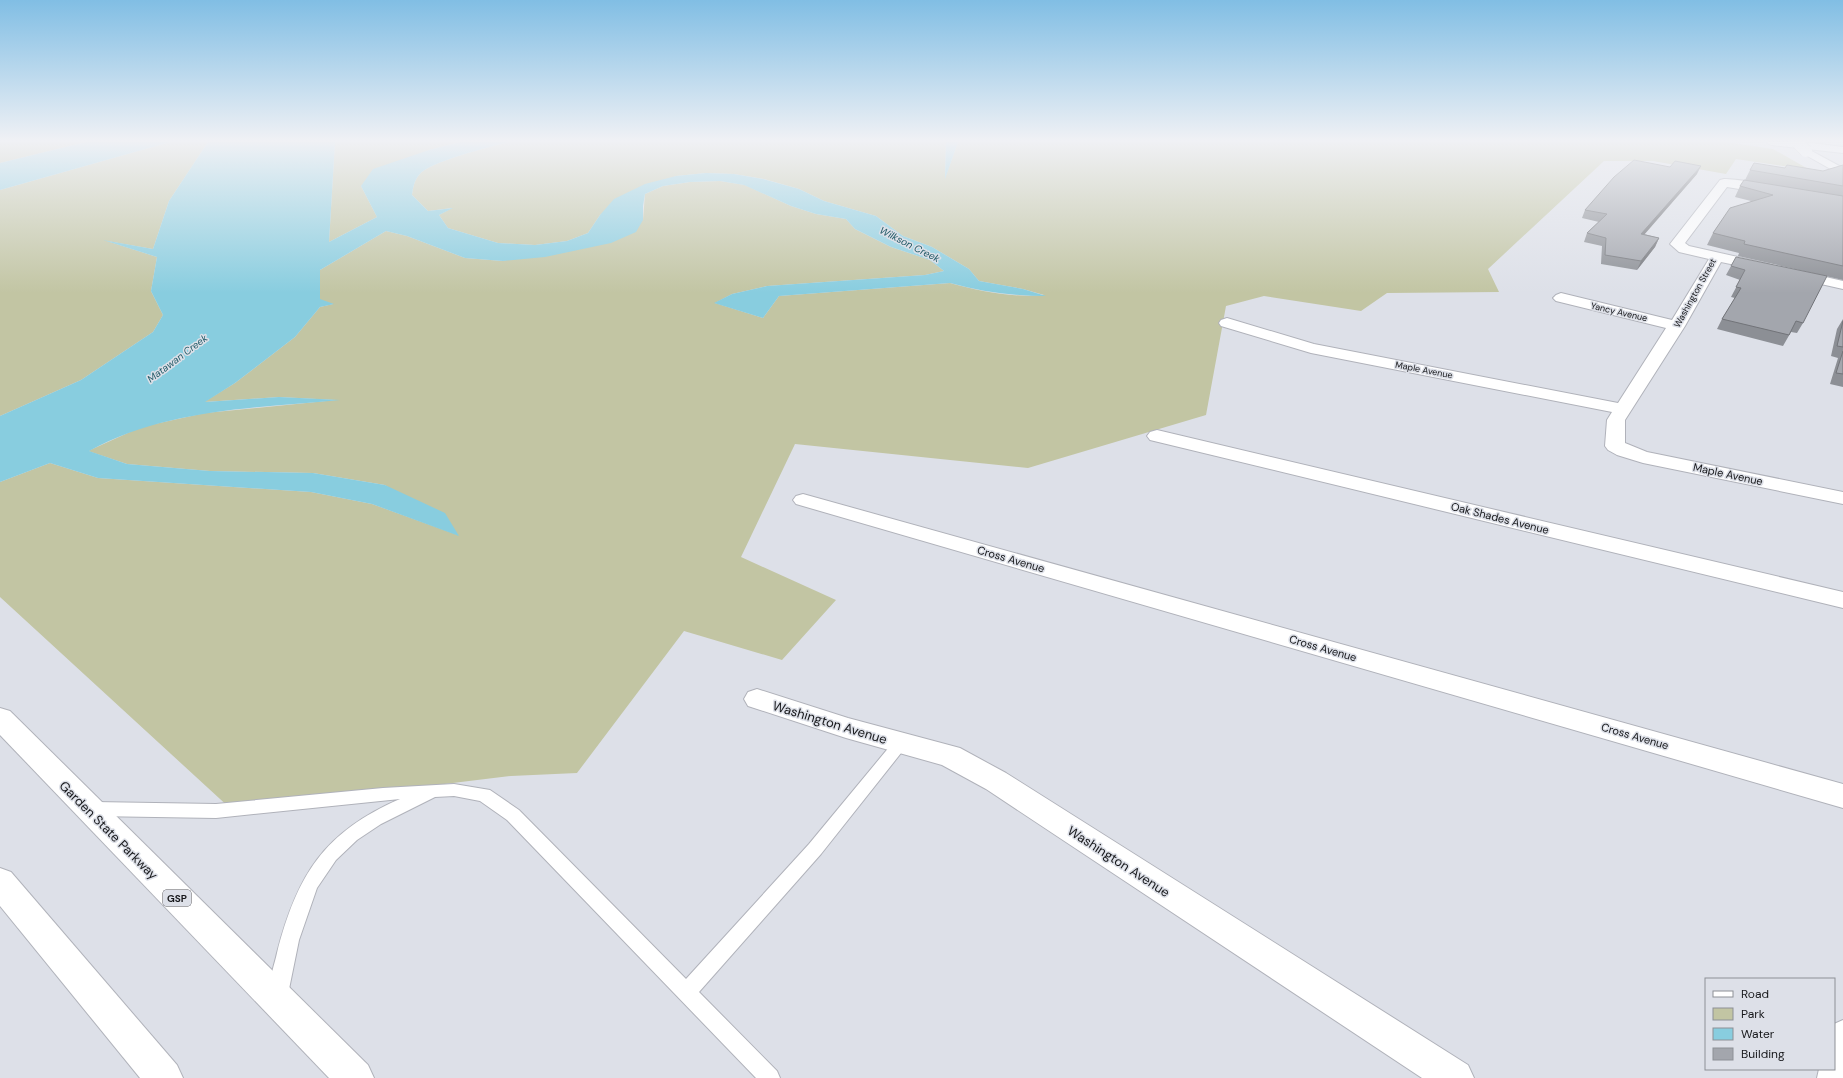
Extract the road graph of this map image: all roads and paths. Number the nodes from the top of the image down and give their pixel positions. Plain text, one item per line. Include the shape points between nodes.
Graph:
1 (1718, 192) edge
2 (1717, 257) junction
3 (1843, 284) edge
4 (1561, 298) dead end
5 (1227, 323) dead end
6 (1677, 326) junction
7 (1622, 409) junction
8 (1157, 436) dead end
9 (1615, 446) joint
10 (1843, 498) edge
11 (803, 500) dead end
12 (1843, 600) edge
13 (757, 699) dead end
14 (0, 718) edge
15 (900, 744) junction
16 (435, 792) junction
17 (1843, 796) edge
18 (89, 809) junction
19 (0, 882) edge
20 (686, 992) junction
21 (277, 999) junction
22 (1843, 1038) edge
23 (164, 1078) edge
24 (354, 1078) edge
25 (770, 1078) edge
26 (1455, 1078) edge
27 (1836, 1078) edge

1 - 2 main road, Washington Street via 1677,244 1684,249
2 - 3 main road
2 - 6 main road, Washington Street
4 - 6 main road, Yancy Avenue
5 - 7 main road, Maple Avenue via 1311,348
6 - 7 main road, Washington Street
7 - 9 main road, Washington Street via 1616,420
8 - 12 main road, Oak Shades Avenue
9 - 10 main road, Maple Avenue via 1643,457
11 - 17 main road, Cross Avenue
13 - 15 main road, Washington Avenue
14 - 18 main road, Garden State Parkway / GSP
15 - 20 lane via 815,849
15 - 26 main road, Washington Avenue via 950,756 996,781
16 - 18 lane via 384,794 216,811
16 - 20 lane via 454,790 484,795 513,815
16 - 21 lane via 382,815 360,829 329,856 318,871 303,902 284,964
18 - 21 main road, Garden State Parkway / GSP
19 - 23 main road
20 - 25 lane
21 - 24 main road, Garden State Parkway / GSP
22 - 27 main road

